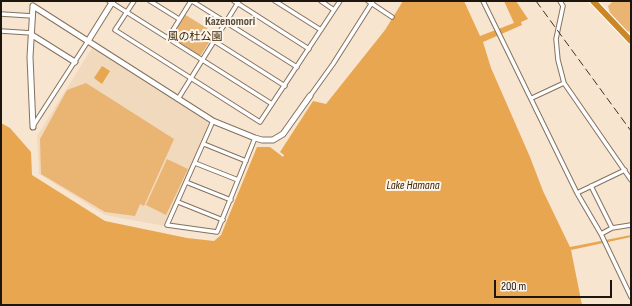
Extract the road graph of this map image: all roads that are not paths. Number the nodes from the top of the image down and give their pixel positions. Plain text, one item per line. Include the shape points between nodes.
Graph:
1 (134, 1) edge
2 (150, 1) edge
3 (192, 1) edge
4 (234, 1) edge
5 (275, 1) edge
6 (321, 1) edge
7 (340, 1) edge
8 (483, 1) edge
9 (560, 1) edge
10 (593, 1) edge
11 (111, 2) edge
12 (239, 2) edge
13 (371, 2) edge
14 (33, 4) edge
15 (334, 10) junction
16 (126, 12) junction
17 (1, 14) edge
18 (33, 16) junction
19 (392, 17) dead end
20 (179, 20) junction
21 (226, 22) junction
22 (321, 30) junction
23 (1, 31) edge
24 (32, 34) junction
25 (168, 38) junction
26 (88, 41) junction
27 (214, 41) junction
28 (631, 41) edge
29 (309, 49) junction
30 (202, 60) junction
31 (75, 62) junction
32 (297, 67) junction
33 (191, 78) junction
34 (564, 83) junction
35 (284, 86) junction
36 (310, 96) joint
37 (532, 98) junction
38 (178, 99) junction
39 (272, 104) junction
40 (213, 121) junction
41 (33, 127) joint
42 (255, 138) junction
43 (204, 144) junction
44 (246, 161) junction
45 (195, 163) junction
46 (625, 170) junction
47 (238, 180) junction
48 (631, 180) edge
49 (186, 182) junction
50 (591, 186) junction
51 (577, 193) junction
52 (231, 200) junction
53 (178, 202) junction
54 (223, 220) junction
55 (631, 225) edge
56 (612, 228) junction
57 (600, 234) junction
58 (631, 297) edge

1 - 16 street
2 - 20 street
3 - 20 street
3 - 21 street
4 - 12 street
5 - 22 street
6 - 15 street
7 - 15 street
8 - 37 street
9 - 34 street via 563,6 556,39
10 - 28 highway
11 - 16 street
11 - 26 street
12 - 21 street
12 - 29 street
13 - 19 street
13 - 36 street
14 - 18 street
14 - 26 street
15 - 22 street
16 - 25 street
16 - 33 street via 115,30
17 - 18 street
18 - 24 street
20 - 25 street
21 - 27 street
21 - 32 street
22 - 29 street
23 - 24 street
24 - 31 street
24 - 41 street via 30,57
25 - 30 street
26 - 31 street
26 - 38 street
27 - 30 street
27 - 35 street
29 - 32 street
30 - 33 street
30 - 39 street
31 - 41 street
32 - 35 street
33 - 38 street
33 - 39 street via 260,122
34 - 37 street
34 - 46 street
35 - 39 street
36 - 42 street via 283,134 273,140
37 - 51 street
38 - 40 street
40 - 42 street
40 - 43 street
42 - 44 street
43 - 44 street
43 - 45 street
44 - 47 street
45 - 47 street
45 - 49 street
46 - 48 street
46 - 50 street
47 - 52 street
49 - 52 street
49 - 53 street
50 - 51 street
50 - 56 street
51 - 57 street
52 - 54 street
53 - 54 street
53 - 54 street via 167,225 217,232
55 - 56 street
56 - 57 street
57 - 58 street

